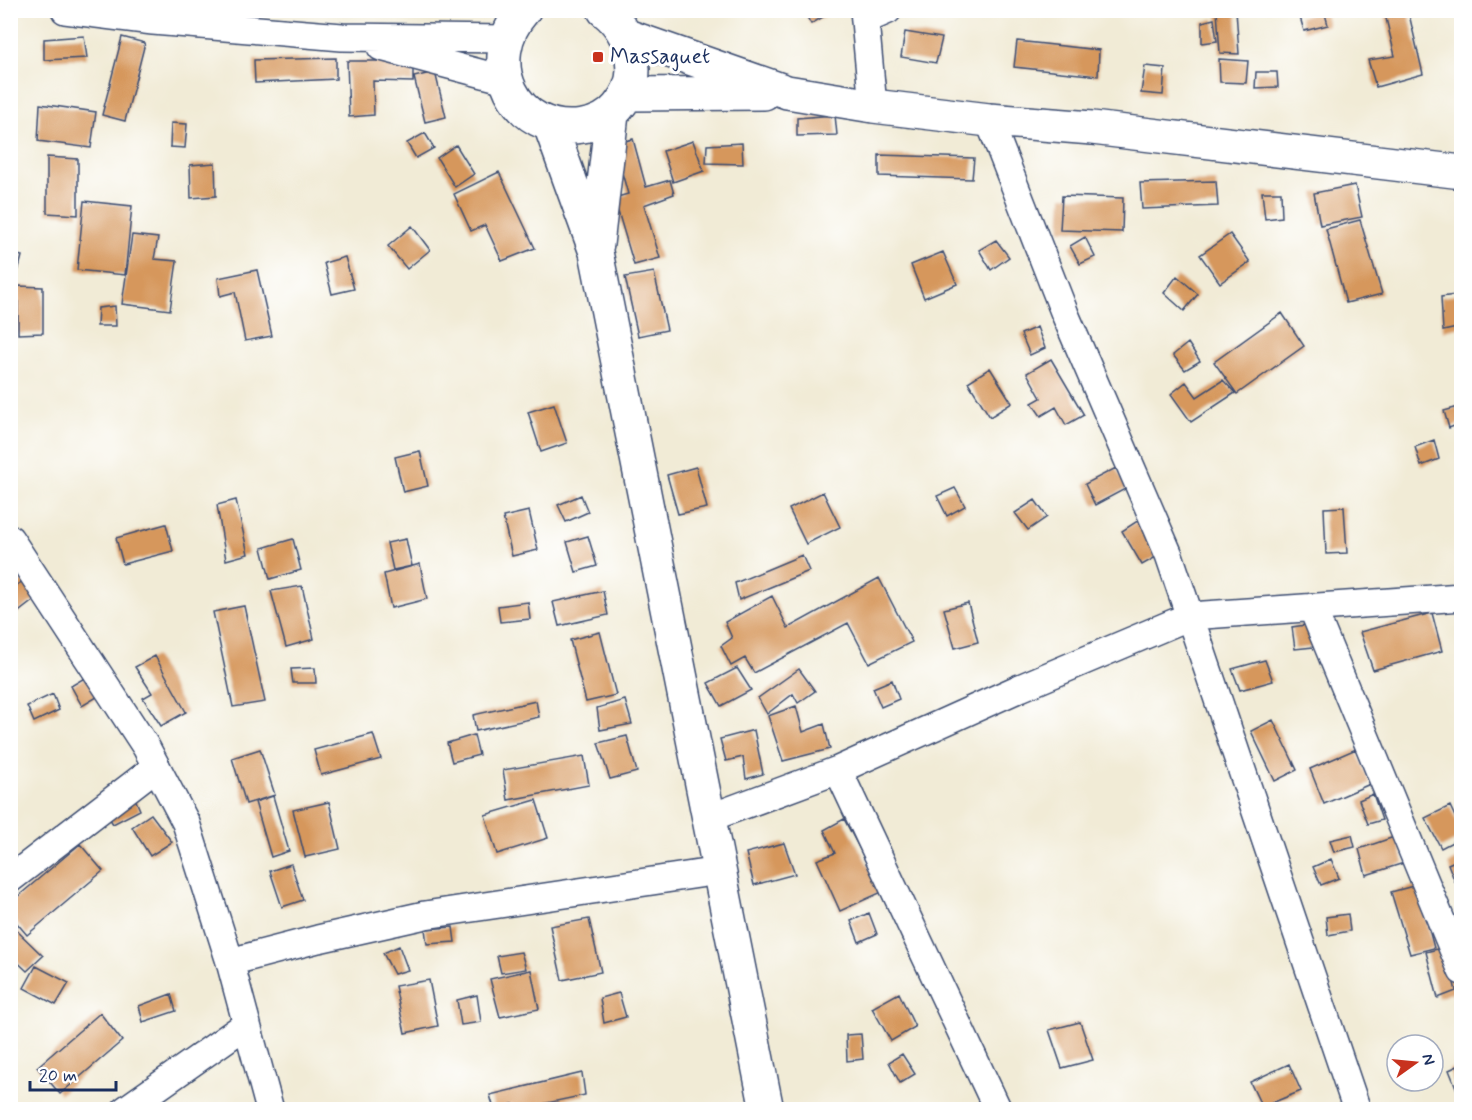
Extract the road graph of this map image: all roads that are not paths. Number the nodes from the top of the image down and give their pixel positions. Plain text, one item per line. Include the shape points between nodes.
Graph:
1 (65, 10) edge
2 (524, 10) edge
3 (604, 10) edge
4 (872, 14) edge
5 (627, 36) junction
6 (342, 37) junction
7 (506, 39) junction
8 (506, 80) junction
9 (787, 92) junction
10 (620, 104) junction
11 (873, 106) junction
12 (989, 120) junction
13 (550, 124) junction
14 (1461, 172) edge
15 (596, 252) junction
16 (10, 539) edge
17 (1461, 597) edge
18 (1311, 607) junction
19 (1190, 616) junction
20 (156, 767) junction
21 (838, 770) junction
22 (709, 818) junction
23 (719, 871) junction
24 (10, 879) edge
25 (230, 962) junction
26 (1461, 971) edge
27 (247, 1024) junction
28 (125, 1110) edge
29 (270, 1110) edge
30 (768, 1110) edge
31 (998, 1110) edge
32 (1357, 1110) edge

1 - 6 street
2 - 7 highway
3 - 5 highway
4 - 11 street
5 - 9 highway
5 - 10 highway via 633,55 633,75
6 - 7 street
6 - 8 street
7 - 8 highway
8 - 13 highway via 523,108
9 - 10 highway
9 - 11 highway
10 - 13 highway via 592,125 571,128
10 - 15 highway
11 - 12 highway
12 - 14 highway via 1092,128
12 - 19 street via 1065,314 1169,555
13 - 15 highway
15 - 22 highway
16 - 20 street
17 - 18 street
18 - 19 street
18 - 26 street
19 - 21 street
19 - 32 street
20 - 24 street
20 - 25 street via 186,823
21 - 22 street
21 - 31 street
22 - 23 highway
23 - 25 street via 425,915
23 - 30 highway
25 - 27 street
27 - 28 street
27 - 29 street

